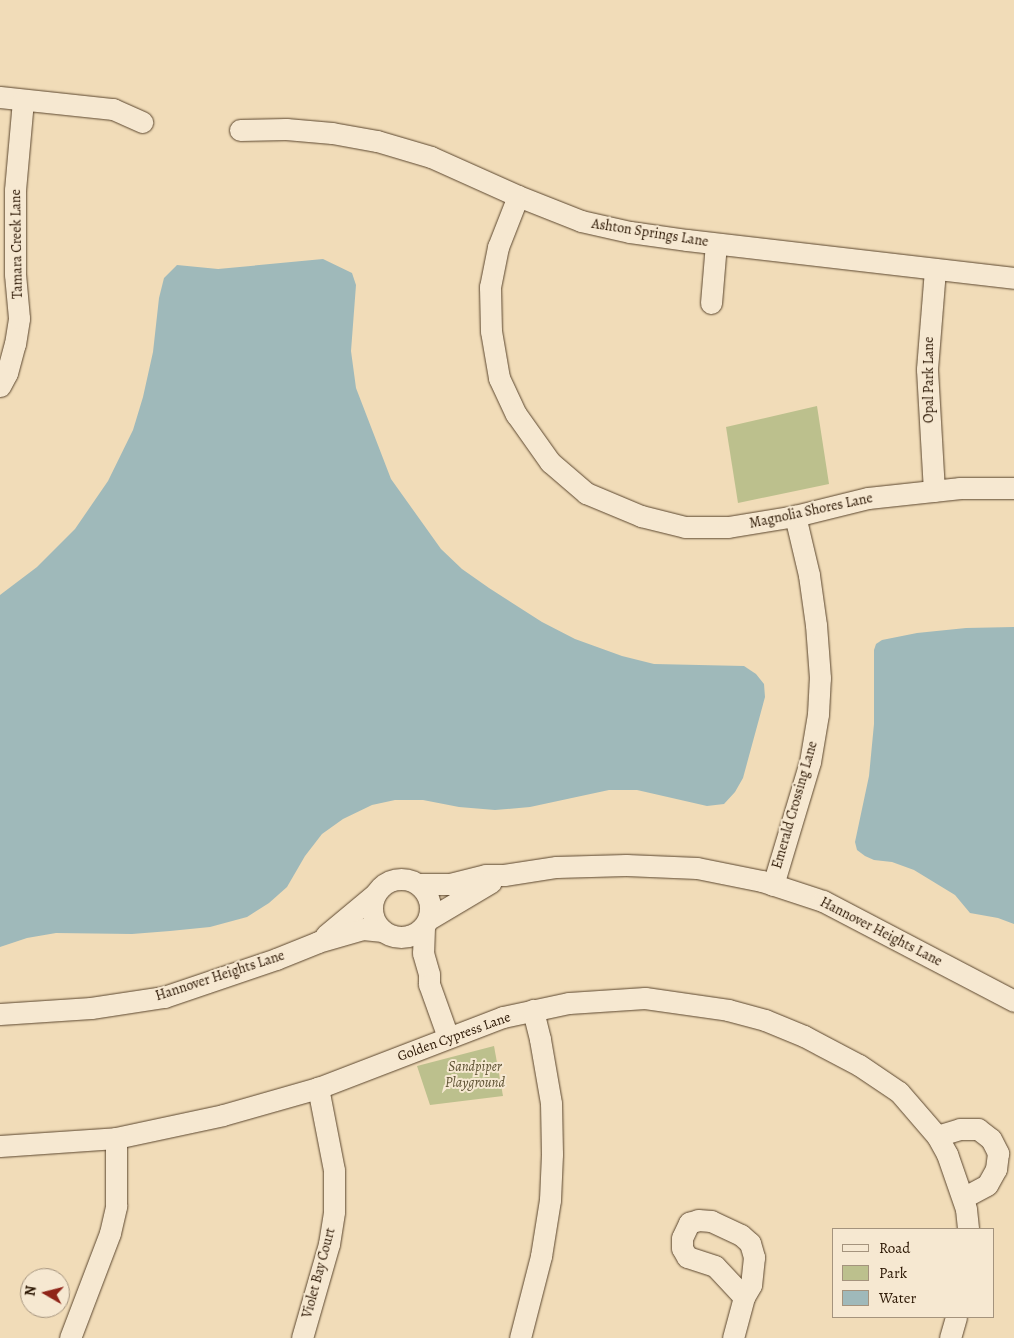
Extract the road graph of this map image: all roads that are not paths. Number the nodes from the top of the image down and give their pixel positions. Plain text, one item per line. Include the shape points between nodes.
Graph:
1 (0, 97) edge
2 (22, 100) junction
3 (142, 122) dead end
4 (240, 130) dead end
5 (518, 196) junction
6 (716, 244) junction
7 (935, 269) junction
8 (1014, 278) edge
9 (711, 303) dead end
10 (0, 386) edge
11 (1014, 488) edge
12 (934, 491) junction
13 (795, 516) junction
14 (504, 875) junction
15 (418, 884) junction
16 (773, 885) junction
17 (374, 895) junction
18 (426, 923) junction
19 (386, 933) junction
20 (318, 942) junction
21 (429, 984) junction
22 (1014, 1001) edge
23 (533, 1010) junction
24 (0, 1014) edge
25 (448, 1038) junction
26 (318, 1088) junction
27 (937, 1136) junction
28 (116, 1138) junction
29 (0, 1146) edge
30 (963, 1198) junction
31 (968, 1228) edge
32 (744, 1296) dead end
33 (956, 1318) edge
34 (70, 1338) edge
35 (302, 1338) edge
36 (520, 1338) edge
37 (733, 1338) edge
38 (950, 1338) edge

1 - 2 street
2 - 3 street via 113,109
2 - 10 street, Tamara Creek Lane via 15,190 19,318 15,344
4 - 5 street, Ashton Springs Lane via 314,132 377,141 431,157
5 - 6 street, Ashton Springs Lane via 581,221 630,232
5 - 13 street, Magnolia Shores Lane via 498,247 490,287 491,331 499,378 516,414 550,462 586,493 641,516 685,527 728,527
6 - 7 street, Ashton Springs Lane
6 - 9 street
7 - 8 street, Ashton Springs Lane
7 - 12 street, Opal Park Lane via 927,370
11 - 12 street, Magnolia Shores Lane
12 - 13 street, Magnolia Shores Lane via 868,498
13 - 16 street, Emerald Crossing Lane via 809,575 816,625 820,678 818,714 810,762
14 - 15 street, Hannover Heights Lane via 450,884
14 - 16 street, Hannover Heights Lane via 556,867 626,865 697,868
14 - 18 street, Hannover Heights Lane via 468,894
15 - 17 street, Hannover Heights Lane via 399,878 389,881
15 - 18 street via 430,900
16 - 22 street, Hannover Heights Lane via 824,900
17 - 19 street via 373,915
17 - 20 street, Hannover Heights Lane
18 - 19 street, Hannover Heights Lane via 408,936
18 - 21 street via 423,954
19 - 20 street, Hannover Heights Lane via 363,929
19 - 21 street via 404,949 418,973
20 - 24 street, Hannover Heights Lane via 164,997 90,1008
21 - 25 street
23 - 25 street, Golden Cypress Lane via 503,1017
23 - 27 street, Golden Cypress Lane via 604,999 645,998 728,1010 765,1020 804,1036 858,1065 899,1092
23 - 36 street via 551,1103 552,1154 550,1200 541,1256
25 - 26 street, Golden Cypress Lane
26 - 28 street, Golden Cypress Lane via 223,1115
26 - 35 street, Violet Bay Court via 334,1170 334,1211 329,1244
27 - 30 street, Golden Cypress Lane
27 - 30 street via 960,1129 978,1129 991,1139 998,1153 996,1169 987,1185
28 - 29 street, Golden Cypress Lane
28 - 34 street via 116,1206 110,1233
30 - 31 street, Golden Cypress Lane
32 - 37 street
33 - 38 street

